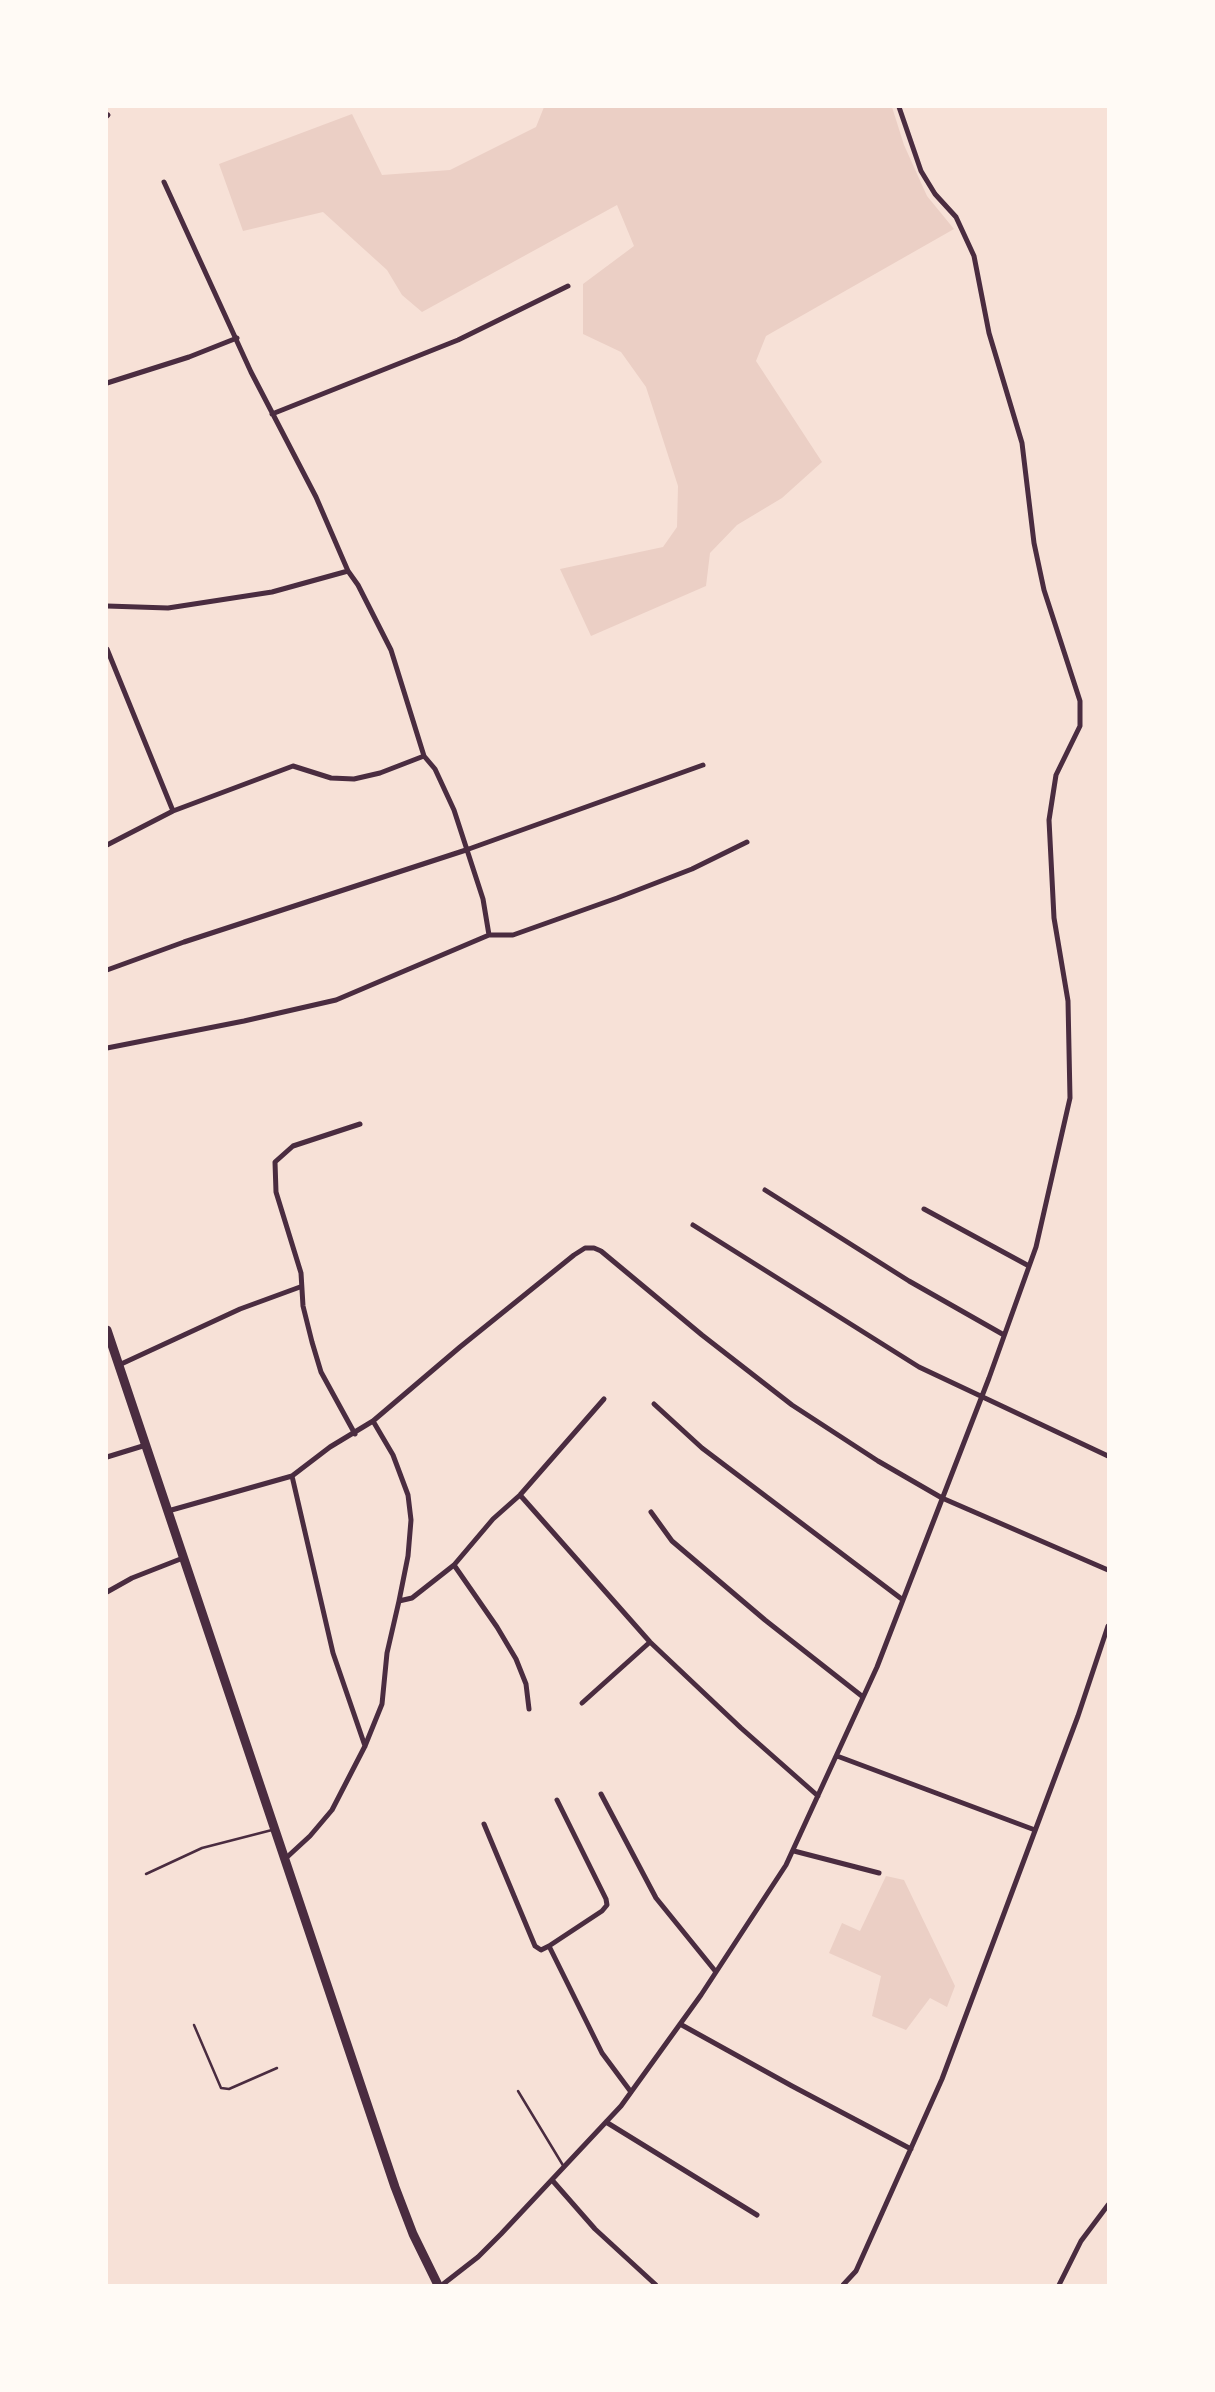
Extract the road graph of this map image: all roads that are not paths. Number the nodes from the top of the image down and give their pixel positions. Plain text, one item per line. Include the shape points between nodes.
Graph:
1 (899, 107) edge
2 (164, 182) dead end
3 (568, 286) dead end
4 (237, 338) junction
5 (107, 383) edge
6 (272, 414) junction
7 (348, 571) junction
8 (107, 606) edge
9 (107, 649) edge
10 (424, 756) junction
11 (703, 765) dead end
12 (173, 811) junction
13 (747, 842) dead end
14 (107, 845) edge
15 (466, 850) junction
16 (489, 934) junction
17 (107, 970) edge
18 (107, 1048) edge
19 (360, 1124) dead end
20 (765, 1190) dead end
21 (924, 1209) dead end
22 (693, 1225) dead end
23 (1029, 1266) junction
24 (300, 1287) junction
25 (107, 1330) edge
26 (1004, 1335) junction
27 (119, 1365) junction
28 (981, 1398) junction
29 (604, 1399) dead end
30 (654, 1404) dead end
31 (373, 1421) junction
32 (355, 1434) junction
33 (146, 1445) junction
34 (1108, 1456) edge
35 (107, 1457) edge
36 (292, 1476) junction
37 (520, 1495) junction
38 (942, 1499) junction
39 (168, 1511) junction
40 (651, 1512) dead end
41 (184, 1557) junction
42 (454, 1565) junction
43 (1108, 1570) edge
44 (107, 1592) edge
45 (903, 1600) junction
46 (399, 1601) junction
47 (1108, 1626) edge
48 (650, 1642) junction
49 (863, 1697) junction
50 (582, 1703) dead end
51 (529, 1709) dead end
52 (365, 1746) junction
53 (837, 1756) junction
54 (601, 1794) dead end
55 (818, 1796) junction
56 (557, 1800) dead end
57 (484, 1824) dead end
58 (275, 1829) junction
59 (1035, 1830) junction
60 (794, 1851) junction
61 (285, 1859) junction
62 (879, 1873) dead end
63 (146, 1874) dead end
64 (548, 1946) junction
65 (716, 1972) junction
66 (680, 2024) junction
67 (194, 2025) dead end
68 (277, 2067) dead end
69 (518, 2091) dead end
70 (631, 2092) junction
71 (606, 2122) junction
72 (911, 2149) junction
73 (564, 2167) junction
74 (552, 2180) junction
75 (1108, 2205) edge
76 (757, 2215) dead end
77 (440, 2285) edge
78 (656, 2285) edge
79 (845, 2285) edge
80 (1059, 2285) edge

1 - 23 street via 921,171 956,217 974,256 989,333 1022,443 1041,577 1081,708 1080,726 1056,775 1049,820 1053,908 1068,1001 1070,1098
2 - 4 street
3 - 6 street via 458,340
4 - 5 street
4 - 6 street
6 - 7 street via 316,496
7 - 8 street via 272,592 168,608
7 - 10 street via 391,650
9 - 12 street
10 - 12 street via 354,779 331,778 293,766
10 - 15 street via 454,810
11 - 15 street
12 - 14 street
13 - 16 street via 692,869 534,929 513,935
15 - 16 street via 484,899
15 - 17 street
16 - 18 street via 336,1000
19 - 24 street via 293,1146 275,1162 276,1192 301,1273
20 - 26 street
21 - 23 street
22 - 28 street via 919,1367
23 - 26 street
24 - 27 street via 240,1309
24 - 32 street via 321,1372
25 - 27 main road
26 - 28 street
27 - 33 main road
28 - 34 street
28 - 38 street
29 - 37 street
30 - 45 street via 702,1448
31 - 32 street
31 - 38 street via 585,1248 601,1251 792,1405
31 - 46 street via 393,1455 408,1496 408,1556
32 - 36 street
33 - 35 street
33 - 39 main road
36 - 39 street
36 - 52 street via 332,1653
37 - 42 street
37 - 48 street
38 - 43 street
38 - 45 street
39 - 41 main road
40 - 49 street via 672,1541
41 - 44 street
41 - 58 main road
42 - 46 street via 412,1598
42 - 51 street via 516,1659
45 - 49 street
46 - 52 street via 382,1704
47 - 59 street
48 - 50 street
48 - 55 street
49 - 53 street
52 - 61 street via 332,1810
53 - 55 street
53 - 59 street
54 - 65 street via 656,1898
55 - 60 street
56 - 64 street via 607,1905
57 - 64 street via 535,1946 541,1950
58 - 61 main road
58 - 63 lane via 202,1848
59 - 72 street via 942,2079
60 - 62 street
60 - 65 street
61 - 77 main road via 395,2187
64 - 70 street via 602,2053
65 - 66 street
66 - 70 street
66 - 72 street
67 - 68 lane via 221,2088 229,2089
69 - 73 lane
70 - 71 street
71 - 73 street
71 - 76 street
72 - 79 street
73 - 74 street
74 - 77 street via 478,2258
74 - 78 street
75 - 80 street via 1081,2241

